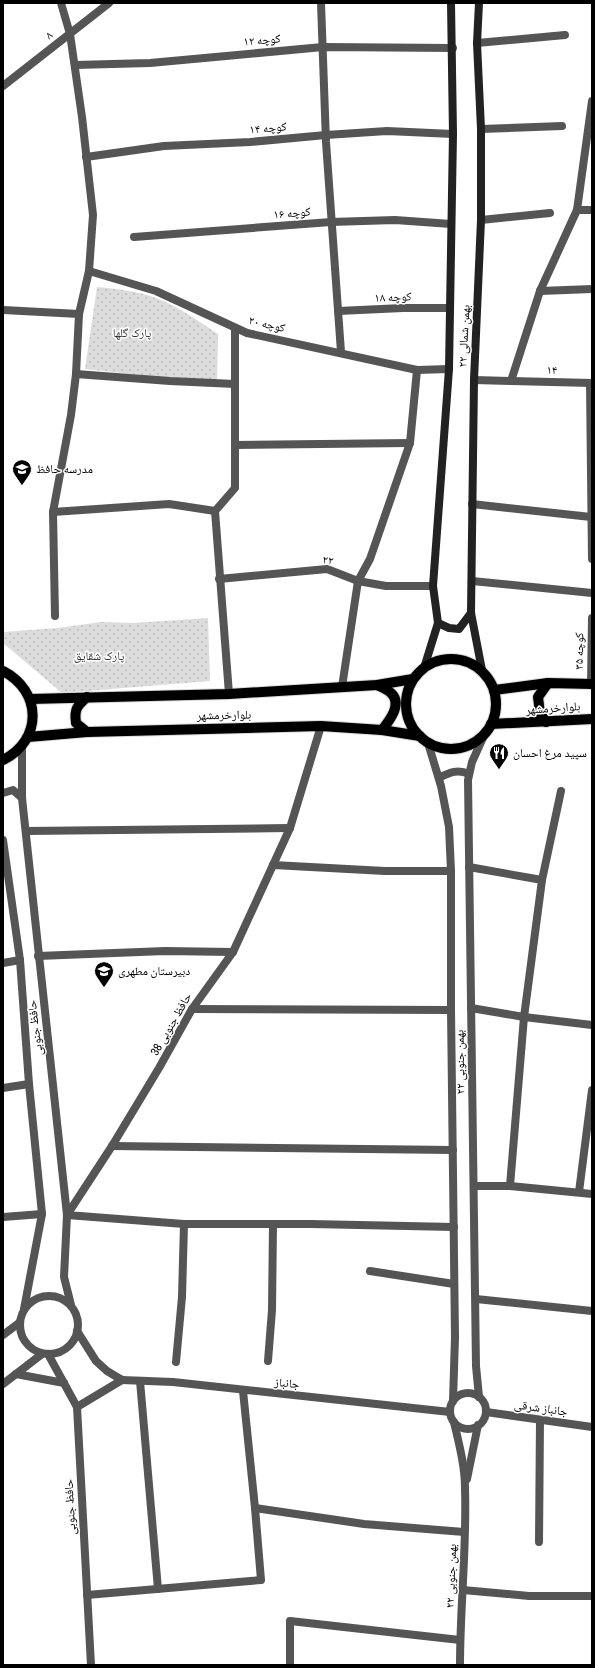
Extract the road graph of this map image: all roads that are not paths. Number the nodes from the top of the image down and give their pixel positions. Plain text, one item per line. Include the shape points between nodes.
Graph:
1 (61, 3) edge
2 (109, 3) edge
3 (321, 3) edge
4 (451, 3) edge
5 (479, 3) edge
6 (70, 34) junction
7 (565, 35) dead end
8 (477, 43) junction
9 (323, 46) junction
10 (453, 48) junction
11 (75, 65) junction
12 (3, 86) edge
13 (592, 101) edge
14 (562, 126) dead end
15 (481, 129) junction
16 (326, 134) junction
17 (453, 134) junction
18 (86, 157) junction
19 (577, 210) junction
20 (592, 210) edge
21 (550, 213) dead end
22 (482, 220) junction
23 (331, 222) junction
24 (451, 224) junction
25 (134, 237) dead end
26 (88, 271) junction
27 (592, 289) edge
28 (540, 291) junction
29 (450, 308) junction
30 (3, 310) edge
31 (338, 311) junction
32 (79, 314) junction
33 (235, 328) junction
34 (341, 352) junction
35 (449, 369) junction
36 (417, 370) junction
37 (76, 374) junction
38 (474, 380) junction
39 (511, 381) junction
40 (235, 384) junction
41 (591, 384) edge
42 (410, 443) junction
43 (235, 445) junction
44 (472, 504) junction
45 (215, 510) junction
46 (53, 512) junction
47 (592, 517) edge
48 (592, 560) edge
49 (220, 579) junction
50 (358, 581) junction
51 (472, 582) junction
52 (433, 586) junction
53 (592, 593) edge
54 (470, 613) junction
55 (55, 616) dead end
56 (592, 618) edge
57 (438, 622) junction
58 (424, 668) junction
59 (482, 670) junction
60 (3, 671) edge
61 (413, 679) junction
62 (548, 683) junction
63 (376, 684) junction
64 (591, 684) edge
65 (342, 687) junction
66 (494, 690) junction
67 (229, 694) junction
68 (87, 698) junction
69 (30, 699) junction
70 (592, 719) edge
71 (546, 722) junction
72 (321, 726) junction
73 (489, 728) junction
74 (382, 730) junction
75 (87, 732) junction
76 (420, 736) junction
77 (28, 737) junction
78 (428, 743) junction
79 (22, 747) junction
80 (3, 760) edge
81 (469, 774) junction
82 (439, 778) junction
83 (561, 791) dead end
84 (3, 793) edge
85 (22, 798) junction
86 (290, 828) junction
87 (26, 831) junction
88 (3, 840) edge
89 (273, 865) junction
90 (469, 867) junction
91 (451, 871) junction
92 (542, 880) junction
93 (232, 952) junction
94 (38, 956) junction
95 (20, 960) junction
96 (3, 963) edge
97 (471, 1008) junction
98 (192, 1009) junction
99 (451, 1010) junction
100 (524, 1017) junction
101 (592, 1025) edge
102 (29, 1084) junction
103 (3, 1088) edge
104 (592, 1090) edge
105 (112, 1146) junction
106 (453, 1150) junction
107 (474, 1186) junction
108 (510, 1186) junction
109 (579, 1192) junction
110 (592, 1194) edge
111 (42, 1214) junction
112 (67, 1215) junction
113 (3, 1217) edge
114 (184, 1224) junction
115 (273, 1224) junction
116 (454, 1227) junction
117 (370, 1271) dead end
118 (454, 1284) junction
119 (476, 1299) junction
120 (71, 1305) junction
121 (24, 1310) junction
122 (592, 1311) edge
123 (19, 1323) junction
124 (77, 1331) junction
125 (3, 1335) edge
126 (45, 1354) junction
127 (268, 1360) dead end
128 (176, 1362) dead end
129 (16, 1374) junction
130 (122, 1380) junction
131 (140, 1381) junction
132 (64, 1383) junction
133 (3, 1384) edge
134 (242, 1391) junction
135 (479, 1397) junction
136 (453, 1400) junction
137 (77, 1408) junction
138 (450, 1412) junction
139 (486, 1412) junction
140 (540, 1420) junction
141 (454, 1422) junction
142 (478, 1425) junction
143 (592, 1426) edge
144 (465, 1487) junction
145 (255, 1508) junction
146 (464, 1532) junction
147 (539, 1542) dead end
148 (158, 1589) junction
149 (464, 1590) junction
150 (87, 1595) junction
151 (592, 1596) edge
152 (460, 1640) junction
153 (91, 1665) edge
154 (290, 1665) edge
155 (460, 1665) edge

1 - 6 street
2 - 6 street, ۸
3 - 9 street
4 - 10 main road, ۲۲ بهمن شمالی
5 - 8 main road, ۲۲ بهمن شمالی
6 - 11 street
6 - 12 street, ۸
7 - 8 street
8 - 15 main road, ۲۲ بهمن شمالی
9 - 10 street, کوچه ۱۲
9 - 11 street, کوچه ۱۲ via 150,62
9 - 16 street
10 - 17 main road, ۲۲ بهمن شمالی
11 - 18 street
13 - 19 street
14 - 15 street
15 - 22 main road, ۲۲ بهمن شمالی
16 - 17 street, کوچه ۱۴ via 387,131
16 - 18 street, کوچه ۱۴ via 250,142 164,146
16 - 23 street
17 - 24 main road, ۲۲ بهمن شمالی
18 - 26 street via 93,216
19 - 20 street
19 - 28 street
21 - 22 street
22 - 38 main road, ۲۲ بهمن شمالی
23 - 24 street, کوچه ۱۶ via 395,220
23 - 25 street, کوچه ۱۶
23 - 31 street
24 - 29 main road, ۲۲ بهمن شمالی
26 - 32 street
26 - 33 street, کوچه ۲۰ via 156,291
27 - 28 street
28 - 39 street
29 - 31 street, کوچه ۱۸
29 - 35 main road, ۲۲ بهمن شمالی
30 - 32 street
31 - 34 street
32 - 37 street
33 - 34 street, کوچه ۲۰ via 247,333
33 - 40 street
34 - 36 street, کوچه ۲۰
35 - 36 street, کوچه ۲۰
35 - 52 main road, ۲۲ بهمن شمالی
36 - 42 street
37 - 40 street
37 - 46 street
38 - 39 street, ۱۴
38 - 44 main road, ۲۲ بهمن شمالی
39 - 41 street, ۱۴
40 - 43 street
41 - 47 street
42 - 43 street
42 - 50 street via 370,558
43 - 45 street via 235,488
44 - 47 street
44 - 51 main road, ۲۲ بهمن شمالی
45 - 46 street via 169,504
45 - 49 street
46 - 55 street
47 - 48 street
49 - 50 street, ۲۲ via 327,569
49 - 67 street
50 - 52 street, ۲۲ via 386,586
50 - 65 street
51 - 53 street
51 - 54 main road, ۲۲ بهمن شمالی
52 - 57 main road, ۲۲ بهمن شمالی
54 - 57 main road via 459,629 449,628
54 - 59 main road, ۲۲ بهمن شمالی
56 - 64 street, کوچه ۳۵
57 - 58 main road, ۲۲ بهمن شمالی
58 - 59 main road via 438,660 450,658 461,659
58 - 61 main road
59 - 66 main road
60 - 69 main road via 19,682
61 - 63 main road, بلوارخرمشهر
61 - 76 main road via 407,693 406,705 410,722
62 - 64 main road, بلوارخرمشهر
62 - 66 main road, بلوارخرمشهر
62 - 71 main road via 538,697 540,713
63 - 65 main road, بلوارخرمشهر
63 - 74 main road via 392,694 396,705 391,719
65 - 67 main road, بلوارخرمشهر
66 - 73 main road via 495,713
67 - 68 main road, بلوارخرمشهر
68 - 69 main road, بلوارخرمشهر
68 - 75 main road via 79,704 75,713 76,723
69 - 77 main road via 33,718
70 - 71 main road, بلوارخرمشهر
71 - 73 main road, بلوارخرمشهر
72 - 74 main road, بلوارخرمشهر
72 - 75 main road, بلوارخرمشهر
72 - 86 street, حافظ جنوبی 38
73 - 78 main road via 474,743 457,748 438,747
73 - 81 street, ۲۲ بهمن جنوبی via 472,762
74 - 76 main road, بلوارخرمشهر
75 - 77 main road, بلوارخرمشهر
76 - 78 main road
77 - 79 main road
78 - 82 street, ۲۲ بهمن جنوبی
79 - 80 main road
79 - 85 street, حافظ جنوبی
81 - 82 street via 461,770
81 - 90 street, ۲۲ بهمن جنوبی
82 - 91 street, ۲۲ بهمن جنوبی via 449,827
83 - 92 street
84 - 85 street via 13,790
85 - 87 street, حافظ جنوبی
86 - 87 street
86 - 89 street, حافظ جنوبی 38
87 - 94 street, حافظ جنوبی
88 - 95 street, حافظ جنوبی
89 - 91 street via 385,871
89 - 93 street, حافظ جنوبی 38
90 - 92 street
90 - 97 street, ۲۲ بهمن جنوبی
91 - 99 street, ۲۲ بهمن جنوبی
92 - 100 street
93 - 94 street via 165,951
93 - 98 street, حافظ جنوبی 38
94 - 112 street, حافظ جنوبی
95 - 96 street
95 - 102 street, حافظ جنوبی
97 - 100 street
97 - 107 street, ۲۲ بهمن جنوبی
98 - 99 street
98 - 105 street, حافظ جنوبی 38
99 - 106 street, ۲۲ بهمن جنوبی
100 - 101 street
100 - 108 street
102 - 103 street
102 - 111 street, حافظ جنوبی
104 - 109 street
105 - 106 street
105 - 112 street, حافظ جنوبی 38
106 - 116 street, ۲۲ بهمن جنوبی
107 - 108 street
107 - 119 street, ۲۲ بهمن جنوبی
108 - 109 street
109 - 110 street
111 - 113 street
111 - 121 street, حافظ جنوبی
112 - 114 street
112 - 120 street, حافظ جنوبی via 64,1277
114 - 115 street
114 - 128 street via 182,1297
115 - 116 street
115 - 127 street via 272,1310
116 - 118 street, ۲۲ بهمن جنوبی
117 - 118 street
118 - 136 street, ۲۲ بهمن جنوبی
119 - 122 street
119 - 135 street, ۲۲ بهمن جنوبی via 476,1366
120 - 121 street via 60,1298 46,1295 33,1300
120 - 124 street via 78,1318
121 - 123 street
123 - 125 street
123 - 126 street via 28,1346
124 - 126 street via 70,1345 62,1351
124 - 130 street via 96,1361
126 - 129 street
126 - 132 street, حافظ جنوبی
129 - 132 street
129 - 133 street
130 - 131 street, جانباز
130 - 137 street
131 - 134 street, جانباز via 172,1382
131 - 148 street
132 - 137 street, حافظ جنوبی
134 - 138 street, جانباز
134 - 145 street
135 - 136 street via 468,1392
135 - 139 street
136 - 138 street
137 - 150 street, حافظ جنوبی
138 - 141 street
139 - 140 street, جانباز شرقی
139 - 142 street
140 - 143 street, جانباز شرقی
140 - 147 street
141 - 142 street via 463,1428 474,1428
141 - 144 street, ۲۲ بهمن جنوبی
142 - 144 street, ۲۲ بهمن جنوبی
144 - 146 street, ۲۲ بهمن جنوبی
145 - 146 street via 364,1524
145 - 148 street via 261,1580
146 - 149 street, ۲۲ بهمن جنوبی
148 - 150 street
149 - 151 street via 529,1596
149 - 152 street, ۲۲ بهمن جنوبی
150 - 153 street, حافظ جنوبی
152 - 154 street via 290,1621
152 - 155 street, ۲۲ بهمن جنوبی

